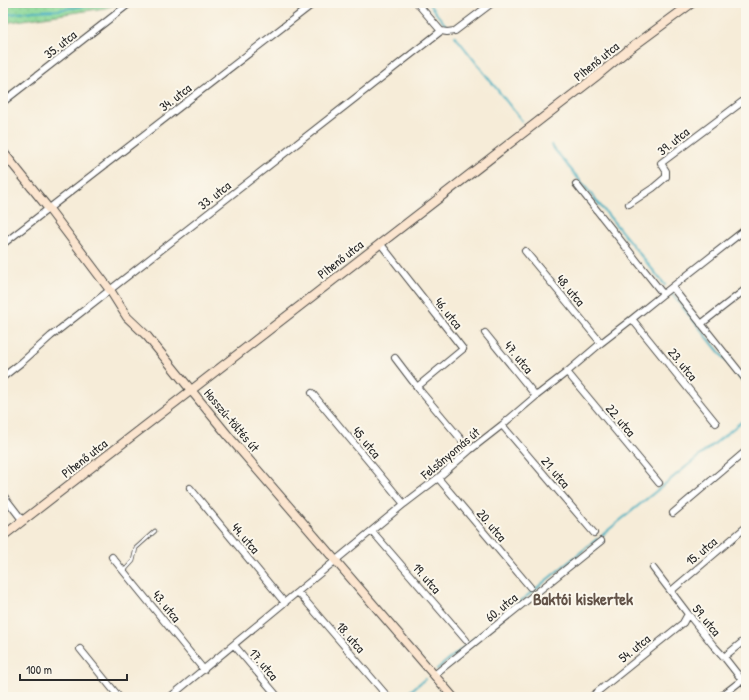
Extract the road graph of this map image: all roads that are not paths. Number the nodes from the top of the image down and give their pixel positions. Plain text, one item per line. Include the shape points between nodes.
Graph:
1 (130, 3) edge
2 (314, 3) edge
3 (417, 3) edge
4 (492, 3) edge
5 (692, 3) edge
6 (441, 31) junction
7 (746, 99) edge
8 (3, 102) edge
9 (3, 152) edge
10 (576, 184) dead end
11 (629, 204) dead end
12 (48, 209) junction
13 (746, 229) edge
14 (380, 243) junction
15 (3, 244) edge
16 (524, 251) dead end
17 (672, 287) junction
18 (746, 289) edge
19 (110, 290) junction
20 (663, 294) junction
21 (632, 319) junction
22 (701, 324) junction
23 (485, 333) dead end
24 (601, 343) junction
25 (395, 358) dead end
26 (567, 372) junction
27 (3, 377) edge
28 (746, 380) edge
29 (417, 386) junction
30 (191, 390) junction
31 (312, 393) dead end
32 (536, 396) junction
33 (716, 423) dead end
34 (502, 424) junction
35 (470, 450) junction
36 (746, 451) edge
37 (438, 478) junction
38 (659, 483) dead end
39 (190, 488) dead end
40 (3, 495) edge
41 (404, 504) junction
42 (673, 513) dead end
43 (23, 521) junction
44 (746, 527) edge
45 (155, 531) dead end
46 (372, 531) junction
47 (594, 533) dead end
48 (3, 536) edge
49 (601, 541) dead end
50 (112, 557) dead end
51 (336, 561) junction
52 (653, 568) dead end
53 (124, 571) junction
54 (530, 587) dead end
55 (671, 591) junction
56 (298, 592) junction
57 (285, 603) junction
58 (688, 614) junction
59 (746, 639) edge
60 (466, 640) dead end
61 (234, 645) junction
62 (80, 649) dead end
63 (724, 657) junction
64 (204, 670) junction
65 (434, 675) junction
66 (742, 680) junction
67 (746, 685) edge
68 (119, 697) edge
69 (170, 697) edge
70 (278, 697) edge
71 (388, 697) edge
72 (453, 697) edge
73 (591, 697) edge
74 (720, 697) edge

1 - 8 street, 35. utca
2 - 12 street, 34. utca
3 - 6 street
4 - 6 street via 455,31
5 - 14 street, Pihenő utca
6 - 19 street, 33. utca
7 - 11 street, 39. utca via 661,164 666,171 666,177
9 - 12 street, Hosszú-töltés út
10 - 20 street
12 - 15 street, 34. utca
12 - 19 street, Hosszú-töltés út
13 - 17 street, Felsőnyomás út
14 - 29 street, 46. utca via 463,349
14 - 30 street, Pihenő utca
16 - 24 street, 48. utca
17 - 20 street, Felsőnyomás út
17 - 22 street
18 - 22 street
19 - 27 street, 33. utca
19 - 30 street, Hosszú-töltés út via 127,317 147,336
20 - 21 street, Felsőnyomás út
21 - 24 street, Felsőnyomás út
21 - 33 street, 23. utca
22 - 28 street
23 - 32 street, 47. utca
24 - 26 street, Felsőnyomás út
25 - 29 street
26 - 32 street, Felsőnyomás út
26 - 38 street, 22. utca
29 - 35 street
30 - 43 street, Pihenő utca
30 - 51 street, Hosszú-töltés út
31 - 41 street, 45. utca
32 - 34 street, Felsőnyomás út
34 - 35 street, Felsőnyomás út
34 - 47 street, 21. utca
35 - 37 street, Felsőnyomás út
36 - 42 street
37 - 41 street, Felsőnyomás út
37 - 54 street, 20. utca
39 - 57 street, 44. utca
40 - 43 street
41 - 46 street, Felsőnyomás út
43 - 48 street, Pihenő utca
44 - 55 street, 15. utca
45 - 53 lane via 136,548 133,561
46 - 51 street, Felsőnyomás út
46 - 60 street, 19. utca
49 - 65 street, 60. utca
50 - 53 street, 43. utca
51 - 56 street, Felsőnyomás út
51 - 65 street, Hosszú-töltés út
52 - 55 street, 59. utca
53 - 64 street, 43. utca
55 - 58 street, 59. utca
56 - 57 street, Felsőnyomás út
56 - 71 street, 18. utca
57 - 61 street, Felsőnyomás út
58 - 63 street, 59. utca
58 - 73 street, 54. utca via 683,622
59 - 63 street
61 - 64 street, Felsőnyomás út
61 - 70 street, 17. utca
62 - 68 street
63 - 66 street, 59. utca
64 - 69 street, Felsőnyomás út
65 - 72 street, Hosszú-töltés út
66 - 67 street, 59. utca
66 - 74 street

